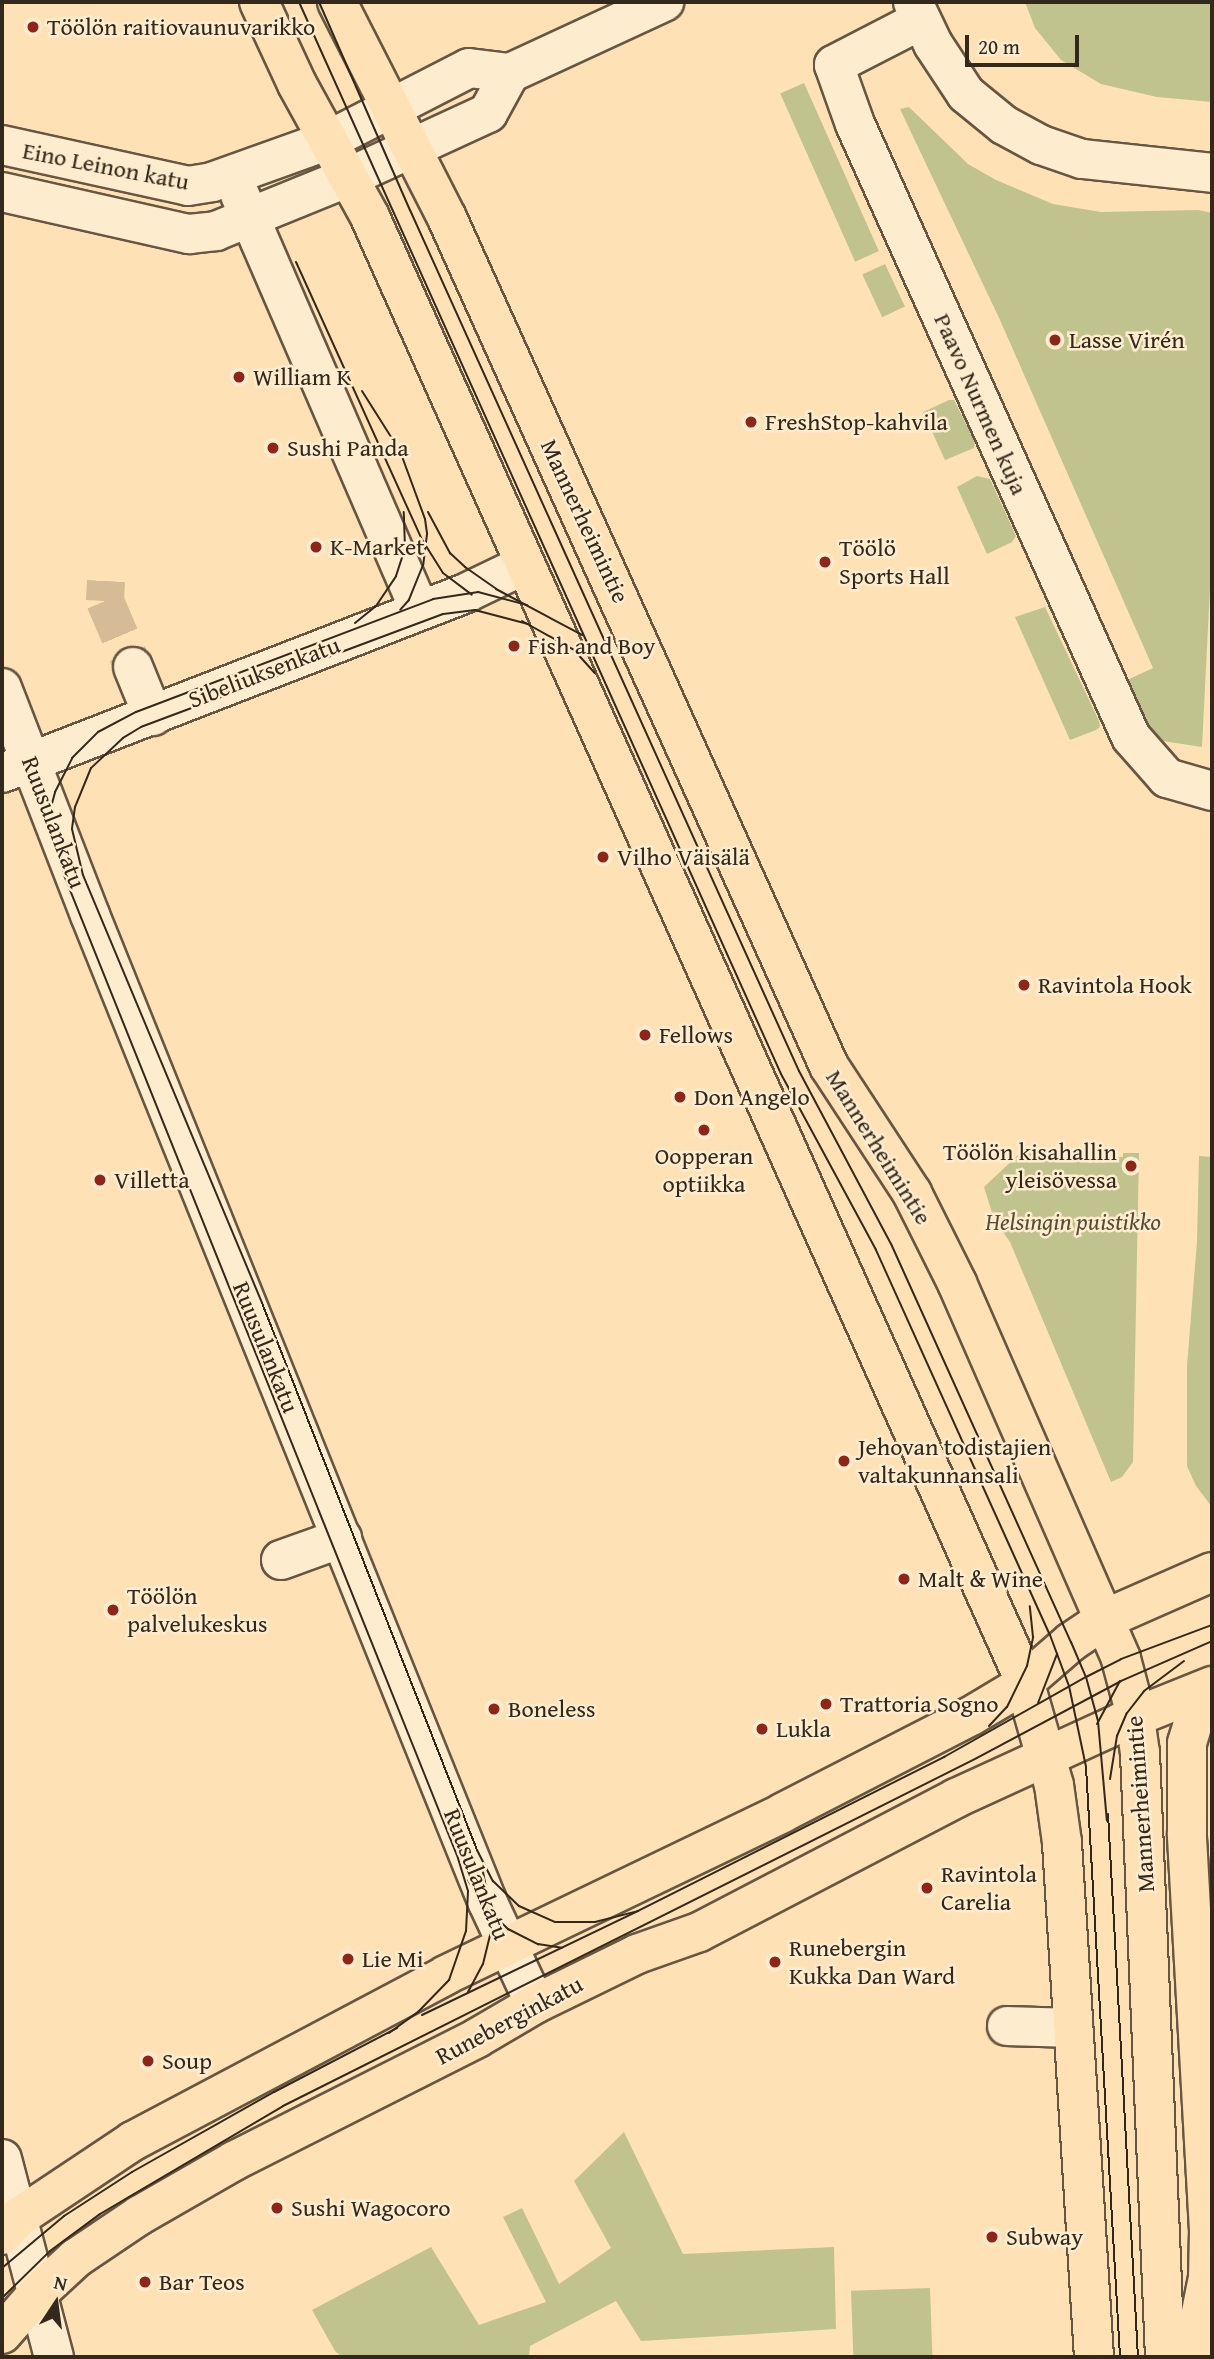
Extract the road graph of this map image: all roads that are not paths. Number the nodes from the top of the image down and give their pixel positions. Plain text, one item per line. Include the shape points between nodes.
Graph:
1 (259, 2) edge
2 (337, 2) edge
3 (664, 2) edge
4 (917, 11) edge
5 (510, 73) junction
6 (389, 107) junction
7 (329, 140) junction
8 (2, 145) edge
9 (411, 149) junction
10 (1212, 173) edge
11 (232, 177) junction
12 (349, 177) junction
13 (2, 192) edge
14 (251, 218) junction
15 (524, 565) junction
16 (421, 610) junction
17 (133, 667) tunnel mouth
18 (2, 688) edge
19 (153, 716) junction
20 (17, 768) edge
21 (1212, 791) edge
22 (342, 1538) junction
23 (281, 1560) dead end
24 (1212, 1572) edge
25 (1105, 1619) junction
26 (1025, 1683) junction
27 (1212, 1686) edge
28 (1212, 1698) edge
29 (1136, 1717) junction
30 (1047, 1755) junction
31 (506, 1946) junction
32 (535, 2004) junction
33 (1007, 2026) dead end
34 (1073, 2028) junction
35 (2, 2159) edge
36 (10, 2226) edge
37 (37, 2294) junction
38 (2, 2334) edge
39 (54, 2357) edge
40 (1094, 2357) edge
41 (1165, 2357) edge
42 (1192, 2357) edge

1 - 7 main road
2 - 6 main road, Mannerheimintie
3 - 5 street
4 - 10 street via 967,94 1004,125 1041,145 1082,159
4 - 21 street, Paavo Nurmen kuja via 834,65 855,124 1131,737 1167,778
5 - 6 street, Eino Leinon katu via 469,68
5 - 9 street, Eino Leinon katu via 488,113
6 - 7 street, Eino Leinon katu
6 - 9 main road, Mannerheimintie
7 - 11 street, Eino Leinon katu
7 - 12 main road
8 - 11 street, Eino Leinon katu via 188,186
9 - 12 street, Eino Leinon katu
9 - 25 main road, Mannerheimintie via 447,218 829,1066 921,1211 957,1283
11 - 14 street
12 - 14 street, Eino Leinon katu
12 - 15 main road via 463,421
13 - 14 street, Eino Leinon katu via 189,234 216,231
14 - 16 street
15 - 16 street, Sibeliuksenkatu
15 - 26 main road
16 - 19 street, Sibeliuksenkatu
17 - 19 street
18 - 20 street, Ruusulankatu
19 - 20 street, Sibeliuksenkatu
20 - 22 street, Ruusulankatu via 90,915
22 - 23 street
22 - 31 street, Ruusulankatu
24 - 25 main road
25 - 26 main road
25 - 29 main road, Mannerheimintie
26 - 30 main road
26 - 31 main road via 782,1814
27 - 29 main road, Runeberginkatu
28 - 42 main road via 1195,1716 1186,1743 1209,2231 1208,2278
29 - 30 main road, Runeberginkatu
29 - 41 main road, Mannerheimintie via 1145,1837
30 - 32 main road, Runeberginkatu via 699,1932 637,1954
30 - 34 main road via 1062,1843
31 - 32 street, Ruusulankatu
31 - 36 main road via 133,2141
32 - 37 main road, Runeberginkatu via 222,2167 92,2246
33 - 34 street
34 - 40 main road
35 - 36 street
36 - 37 street
37 - 38 main road, Runeberginkatu
37 - 39 street

